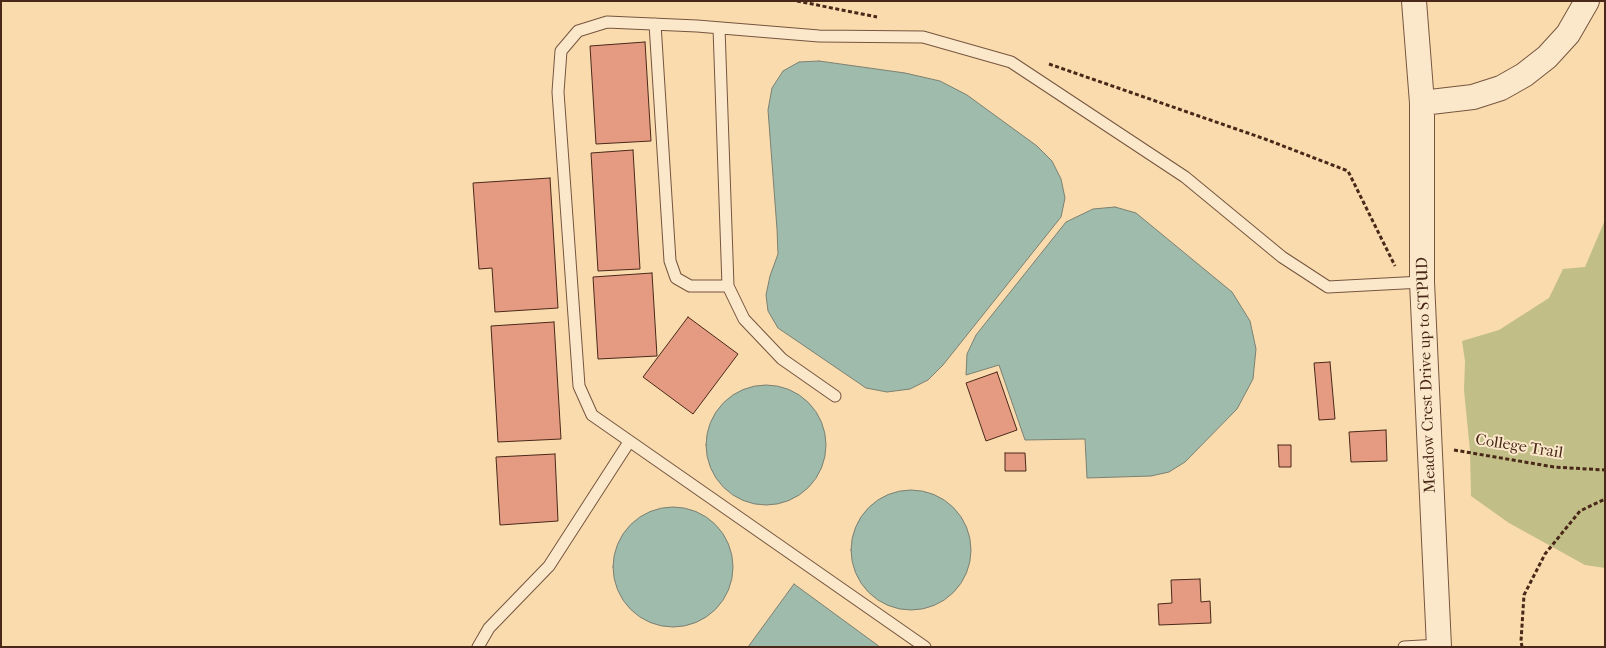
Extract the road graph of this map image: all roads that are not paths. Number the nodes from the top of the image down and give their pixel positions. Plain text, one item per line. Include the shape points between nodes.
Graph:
1 (1414, 1) edge
2 (1587, 1) edge
3 (655, 24) junction
4 (719, 28) junction
5 (1422, 103) junction
6 (1412, 282) junction
7 (728, 286) junction
8 (835, 396) dead end
9 (629, 442) junction
10 (1439, 646) edge
11 (478, 647) edge
12 (926, 647) edge
13 (1404, 647) edge

1 - 5 street, Meadow Crest Drive up to STPUD
2 - 5 street via 1568,34 1547,57 1524,75 1501,88 1473,97
3 - 4 lane
3 - 7 lane via 670,261 676,278 690,286
3 - 9 lane via 607,22 578,31 561,51 558,92 579,386 592,415
4 - 6 lane via 818,36 923,37 1011,62 1185,177 1282,257 1328,287
4 - 7 lane
5 - 6 street, Meadow Crest Drive up to STPUD
6 - 10 street, Meadow Crest Drive up to STPUD via 1430,446
7 - 8 lane via 744,319 782,359
9 - 11 lane via 549,566 489,628
9 - 12 lane
10 - 13 lane

